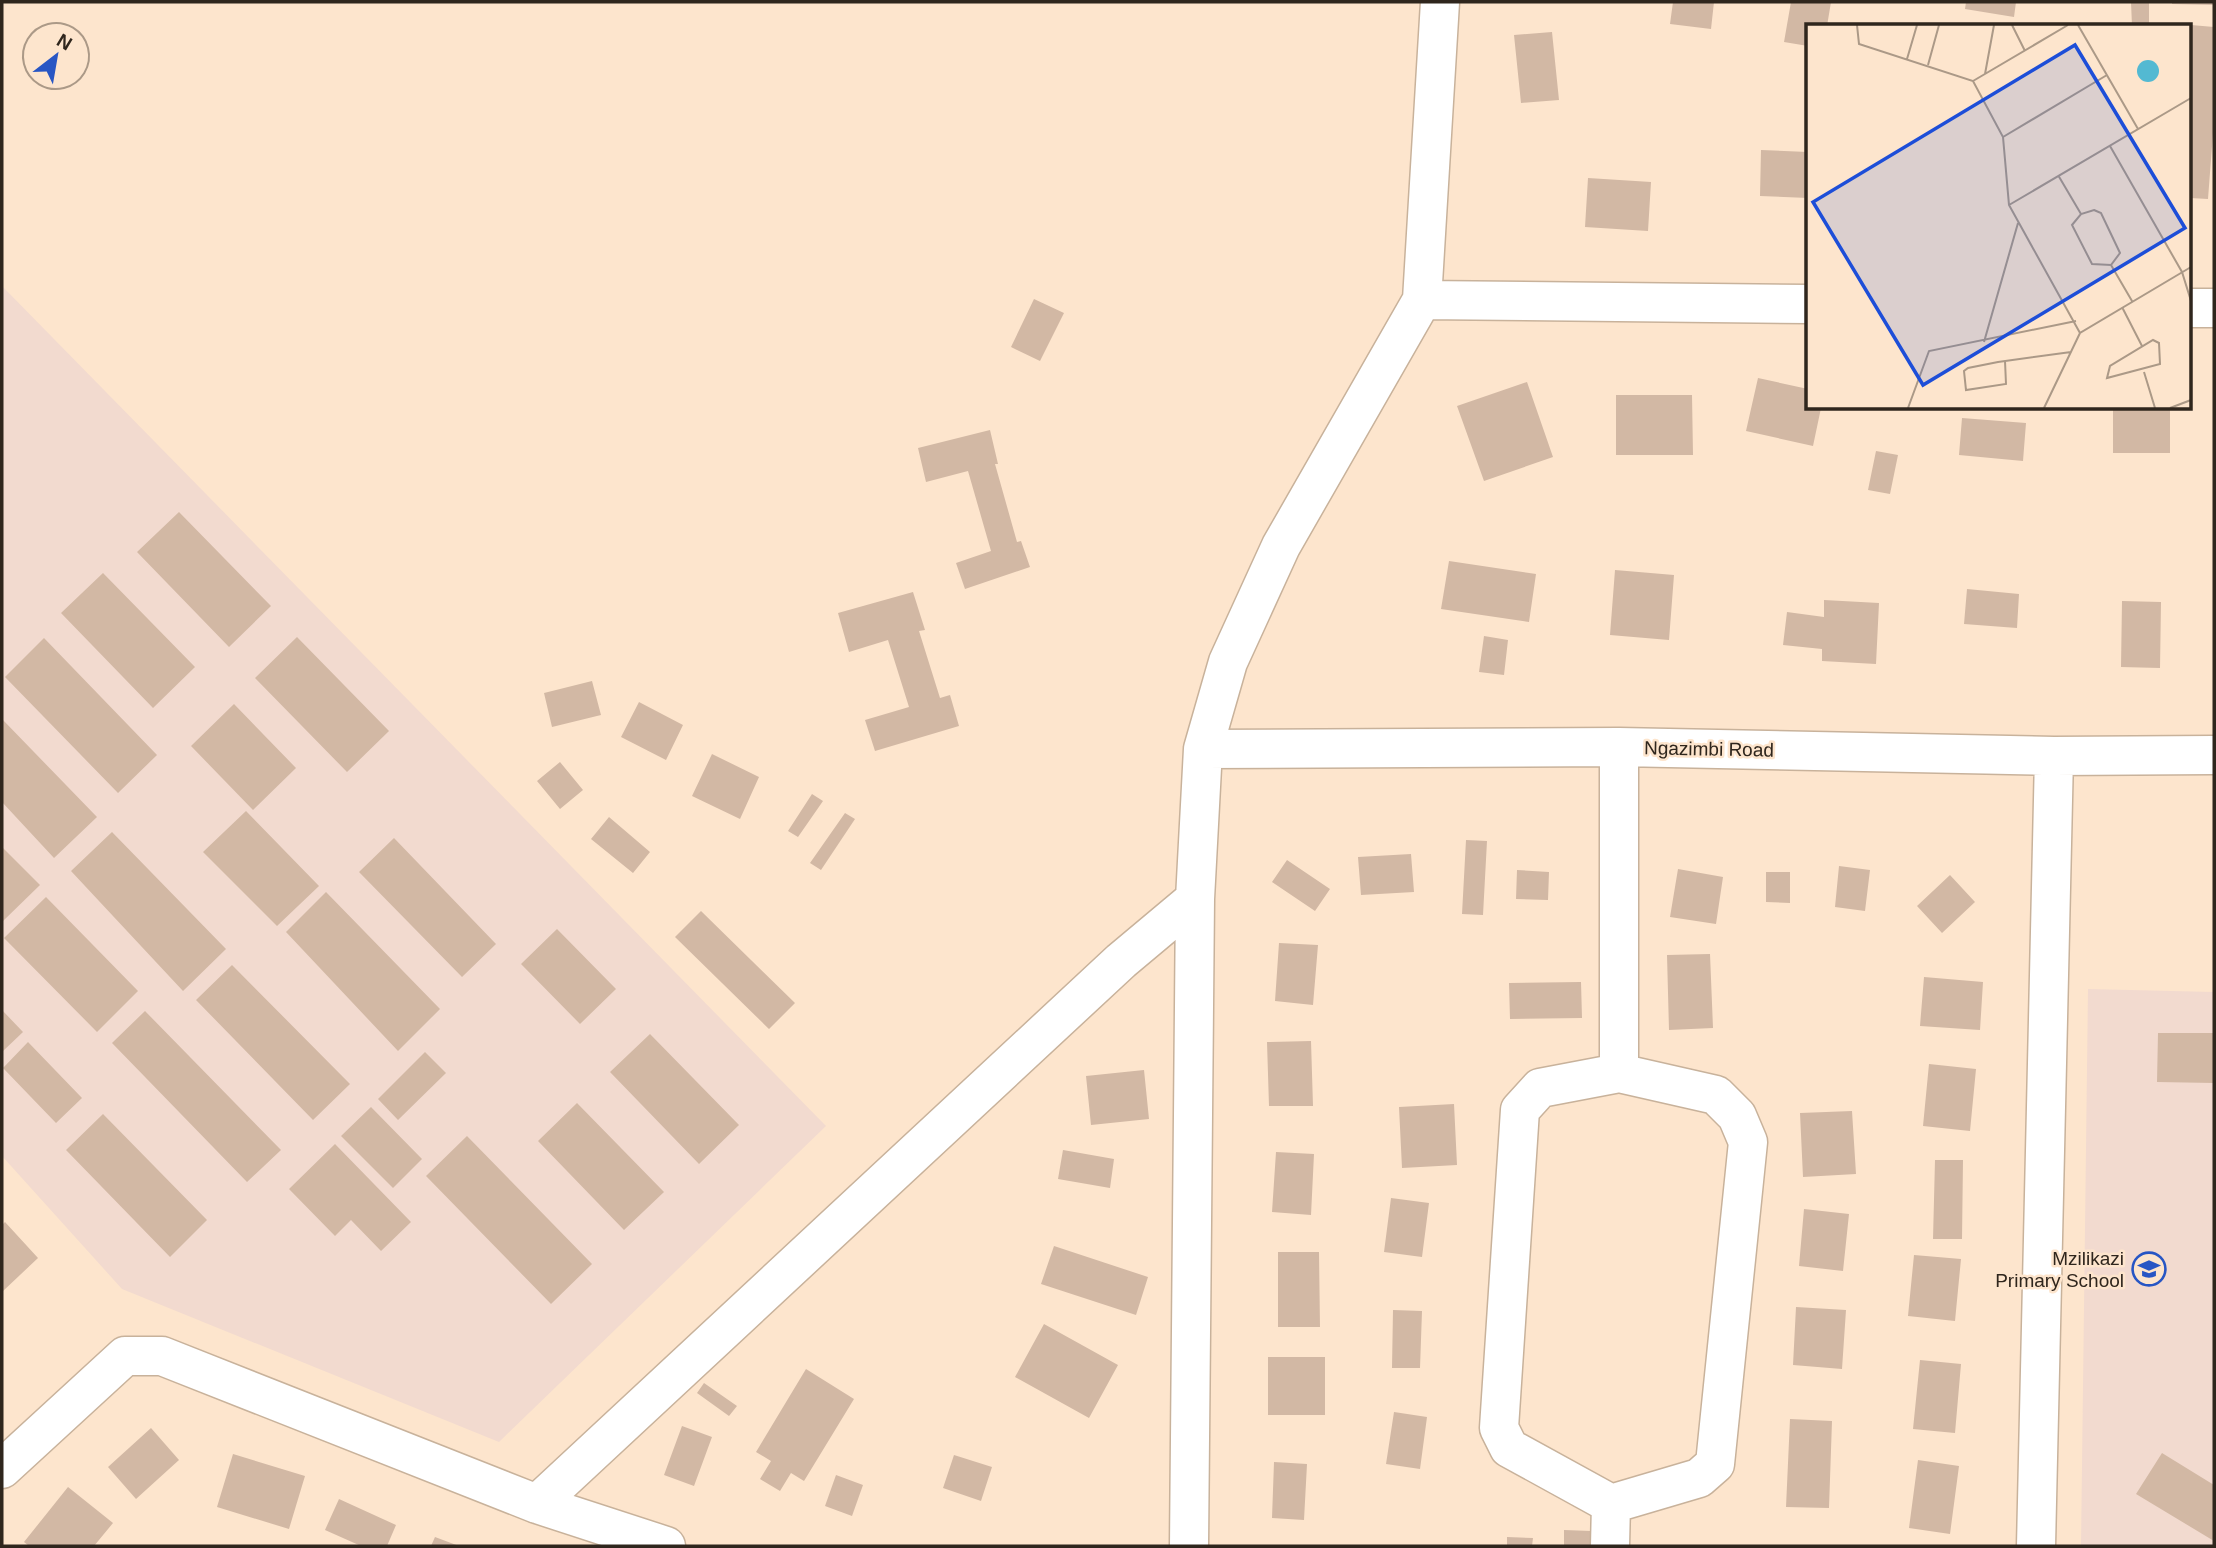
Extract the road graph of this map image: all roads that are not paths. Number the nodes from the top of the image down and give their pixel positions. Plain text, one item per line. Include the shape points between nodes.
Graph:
1 (1440, 2) edge
2 (1422, 300) junction
3 (1806, 304) edge
4 (2192, 307) edge
5 (2214, 308) edge
6 (1619, 747) junction
7 (1203, 749) junction
8 (2214, 755) edge
9 (2054, 756) junction
10 (1195, 899) junction
11 (1619, 1073) junction
12 (2, 1469) edge
13 (537, 1504) junction
14 (1611, 1504) junction
15 (666, 1546) edge
16 (1189, 1546) edge
17 (1611, 1546) edge
18 (2036, 1546) edge

1 - 2 street
2 - 3 street
2 - 7 street via 1281,546 1228,662
4 - 5 street
6 - 7 street, Ngazimbi Road
6 - 9 street, Ngazimbi Road
6 - 11 street
7 - 10 street
8 - 9 street, Ngazimbi Road
9 - 18 street
10 - 13 street via 1121,961
10 - 16 street
11 - 14 street via 1540,1088 1520,1110 1499,1428 1509,1448
11 - 14 street via 1716,1095 1737,1116 1748,1142 1715,1464 1699,1478
12 - 13 street via 125,1356 162,1356
13 - 15 street
14 - 17 street

